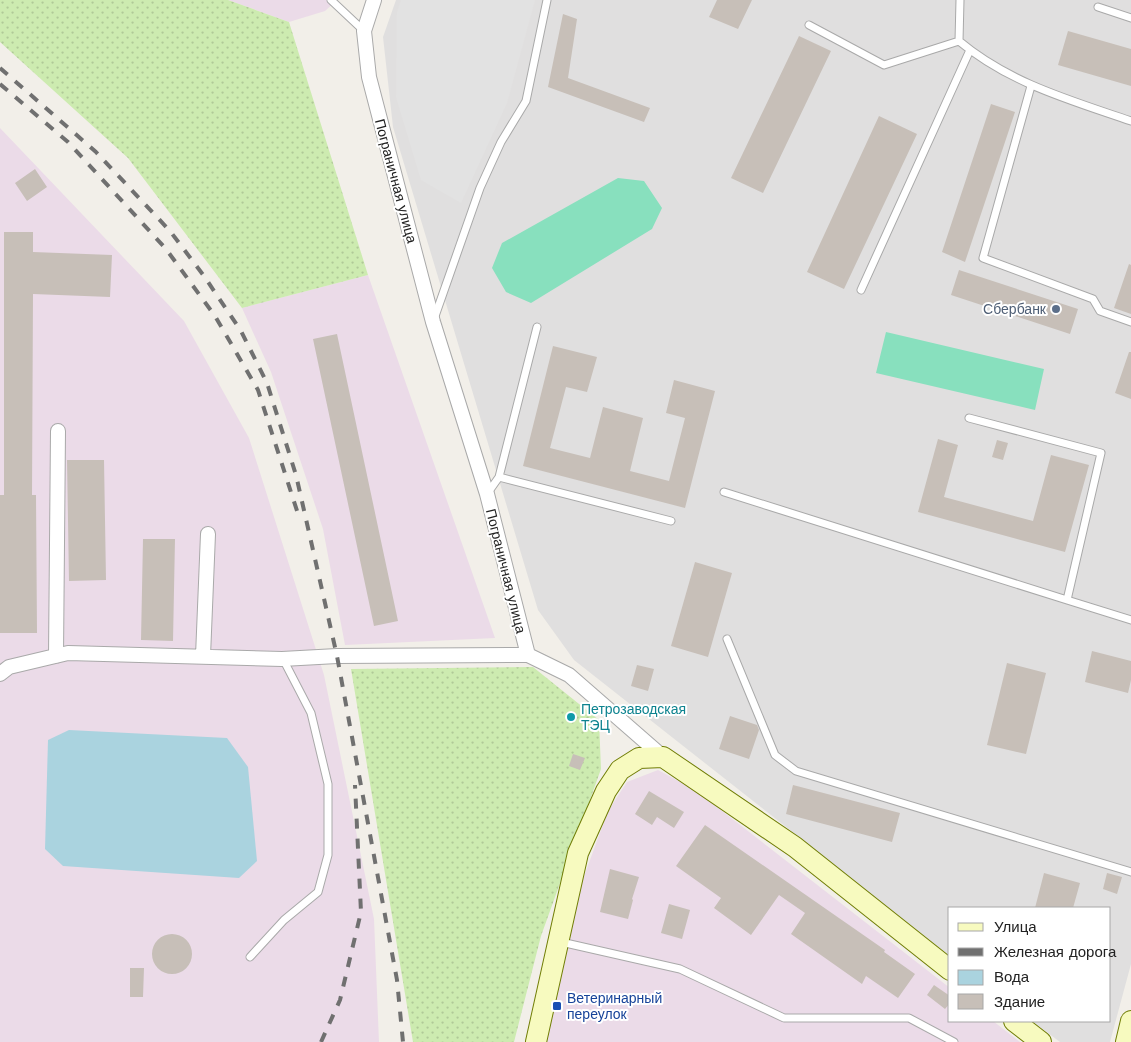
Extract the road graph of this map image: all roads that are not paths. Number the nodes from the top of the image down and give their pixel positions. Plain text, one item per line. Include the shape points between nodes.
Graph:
1 (331, 0) edge
2 (374, 0) edge
3 (547, 0) edge
4 (960, 0) edge
5 (1098, 8) dead end
6 (1131, 18) edge
7 (809, 26) dead end
8 (364, 31) junction
9 (959, 41) junction
10 (970, 50) junction
11 (1031, 86) junction
12 (1131, 121) edge
13 (861, 290) dead end
14 (433, 322) junction
15 (1131, 322) edge
16 (537, 327) dead end
17 (969, 418) dead end
18 (58, 431) dead end
19 (498, 476) junction
20 (724, 492) dead end
21 (487, 494) junction
22 (671, 521) dead end
23 (208, 534) dead end
24 (1067, 600) junction
25 (1131, 620) edge
26 (727, 640) dead end
27 (528, 655) junction
28 (56, 656) junction
29 (203, 656) junction
30 (282, 659) junction
31 (0, 674) edge
32 (663, 758) junction
33 (1131, 872) edge
34 (558, 941) junction
35 (250, 957) dead end
36 (948, 968) edge
37 (1131, 1021) edge
38 (1015, 1022) edge
39 (536, 1042) edge
40 (954, 1042) edge
41 (1041, 1042) edge
42 (1126, 1042) edge

1 - 8 lane
2 - 8 street, Пограничная улица
3 - 14 lane via 526,101 501,142 480,188
4 - 9 lane
5 - 6 lane
7 - 9 lane via 884,65
8 - 14 street, Пограничная улица via 369,77
9 - 10 lane
10 - 11 lane
10 - 13 lane
11 - 12 lane
11 - 15 lane via 983,258 1093,299 1100,310
14 - 21 street, Пограничная улица
16 - 19 lane
17 - 24 lane via 1102,453
18 - 28 street
19 - 21 lane
19 - 22 lane
20 - 24 lane
21 - 27 street, Пограничная улица
23 - 29 street
24 - 25 lane
26 - 33 lane via 775,755 796,770
27 - 30 street
27 - 32 street via 569,675
28 - 29 street via 68,653
28 - 31 street via 9,667
29 - 30 street
30 - 35 lane via 311,713 328,784 328,855 318,892 284,920
32 - 34 main road via 639,758 620,770 606,791 578,853
32 - 36 main road via 794,847
34 - 39 main road
34 - 40 lane via 680,969 784,1018 908,1018
37 - 42 main road
38 - 41 main road

